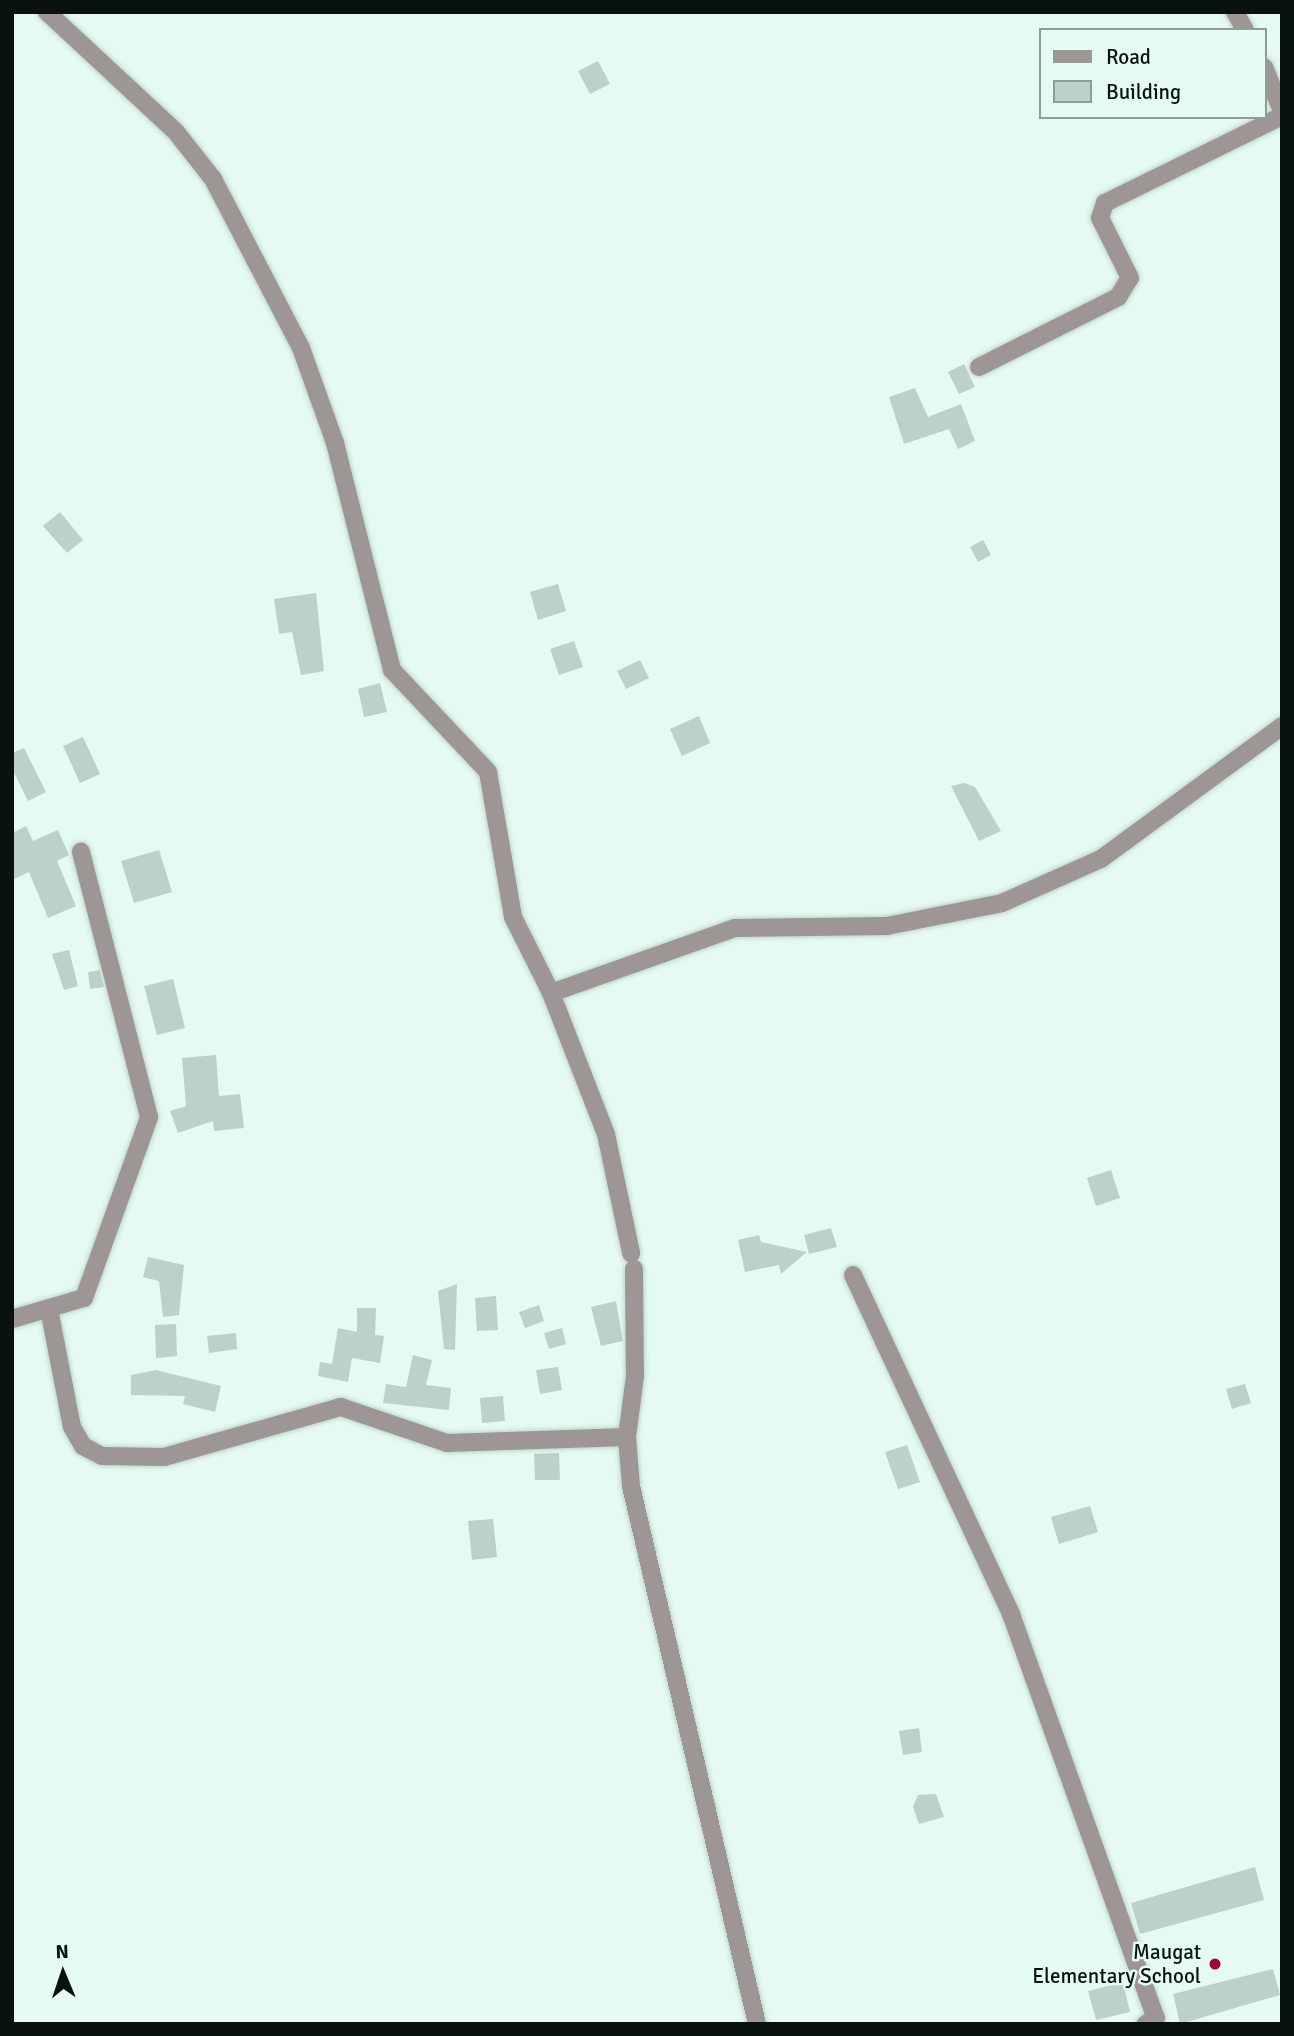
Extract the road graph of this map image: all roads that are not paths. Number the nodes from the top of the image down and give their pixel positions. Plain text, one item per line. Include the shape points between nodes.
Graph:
1 (47, 12) edge
2 (1235, 12) edge
3 (1244, 28) edge
4 (1266, 72) edge
5 (1282, 113) edge
6 (979, 367) dead end
7 (1282, 726) edge
8 (81, 852) dead end
9 (551, 993) junction
10 (853, 1275) dead end
11 (49, 1309) junction
12 (12, 1319) edge
13 (626, 1437) junction
14 (757, 2024) edge
15 (1146, 2024) edge

1 - 9 street via 176,132 213,179 301,348 335,443 392,670 488,772 513,917
2 - 3 street
4 - 5 street
5 - 6 street via 1105,203 1100,218 1130,278 1118,297
7 - 9 street via 1101,859 1002,903 887,926 735,928
8 - 11 street via 97,899 122,1027 150,1105 84,1298
9 - 13 street via 606,1134 632,1261 635,1376
10 - 15 street via 1011,1614 1156,2018
11 - 12 street
11 - 13 street via 72,1427 83,1446 102,1456 164,1457 341,1407 447,1443
13 - 14 street via 640,1526

